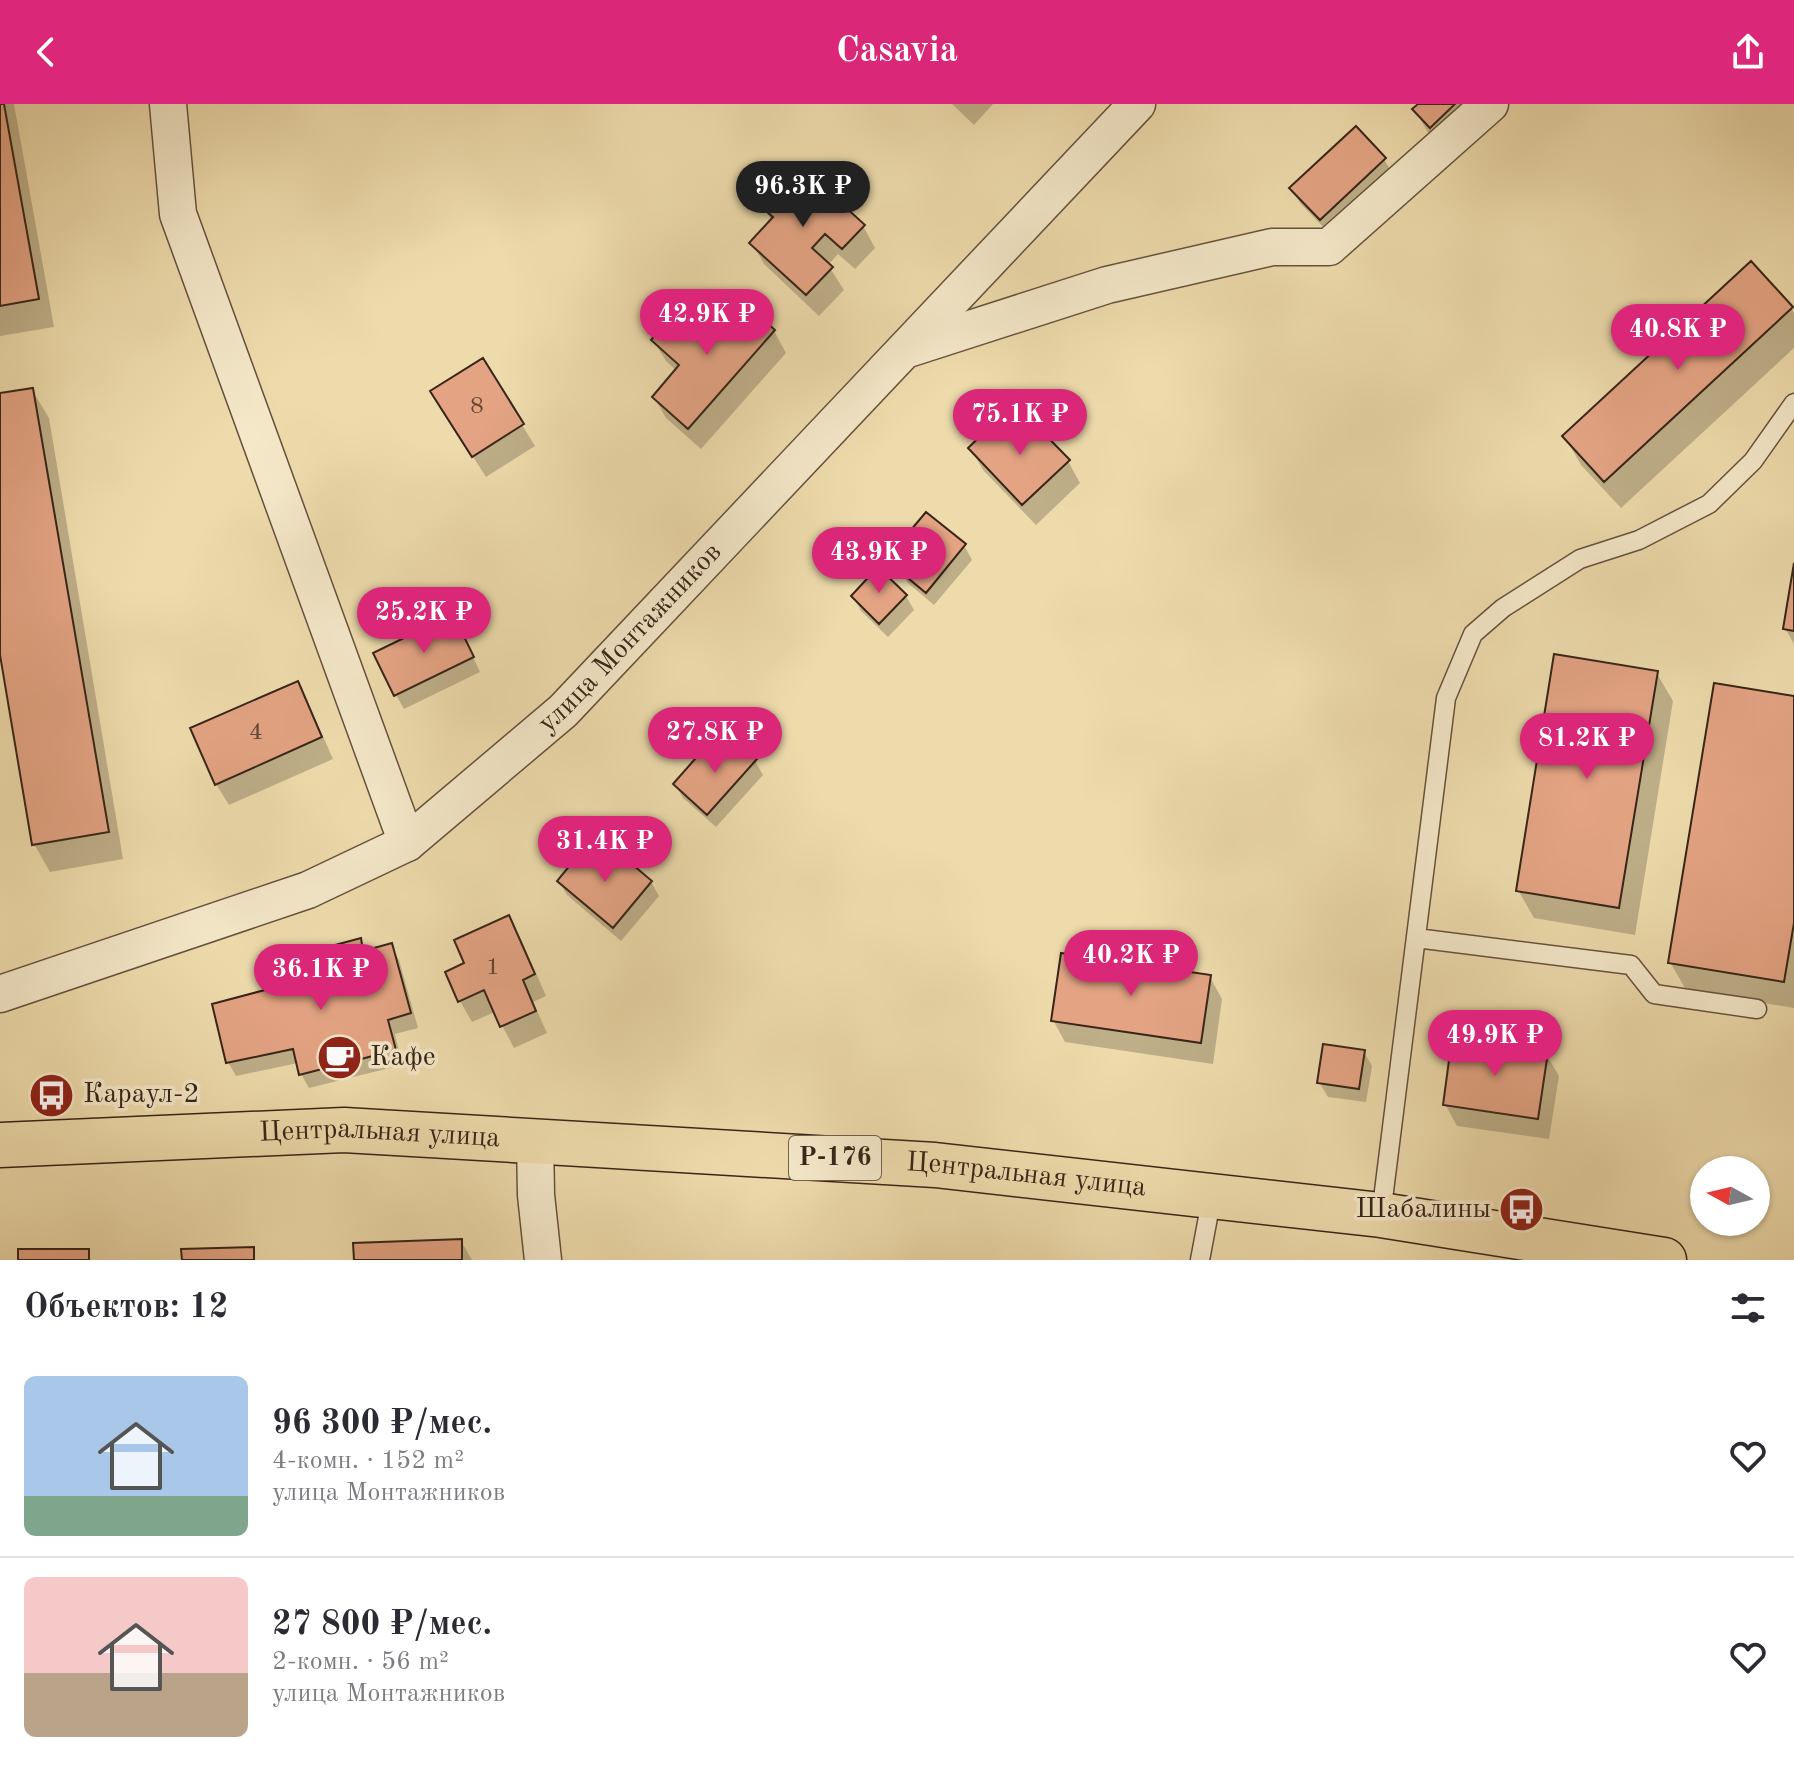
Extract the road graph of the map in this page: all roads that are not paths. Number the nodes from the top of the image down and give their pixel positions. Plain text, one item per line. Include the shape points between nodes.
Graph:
1 (168, 104) edge
2 (1137, 104) edge
3 (1490, 104) edge
4 (905, 350) junction
5 (1794, 403) edge
6 (407, 843) junction
7 (1416, 938) junction
8 (0, 994) edge
9 (1757, 1009) dead end
10 (535, 1140) junction
11 (0, 1145) edge
12 (1212, 1196) junction
13 (1381, 1215) junction
14 (543, 1260) edge
15 (1200, 1260) edge
16 (1664, 1260) edge

1 - 6 street via 178,214
2 - 4 street, улица Монтажников
3 - 4 street via 1329,247 1272,247 1107,285
4 - 6 street, улица Монтажников via 563,711
5 - 7 lane via 1753,461 1709,504 1639,540 1580,559 1503,608 1473,634 1446,698
6 - 8 street, улица Монтажников via 308,890
7 - 9 lane via 1631,965 1654,994
7 - 13 lane
10 - 11 highway, Центральная улица / Р-176 via 344,1130
10 - 12 highway, Центральная улица / Р-176 via 935,1165
10 - 14 street
12 - 13 highway, Центральная улица / Р-176
12 - 15 lane
13 - 16 highway, Центральная улица / Р-176

